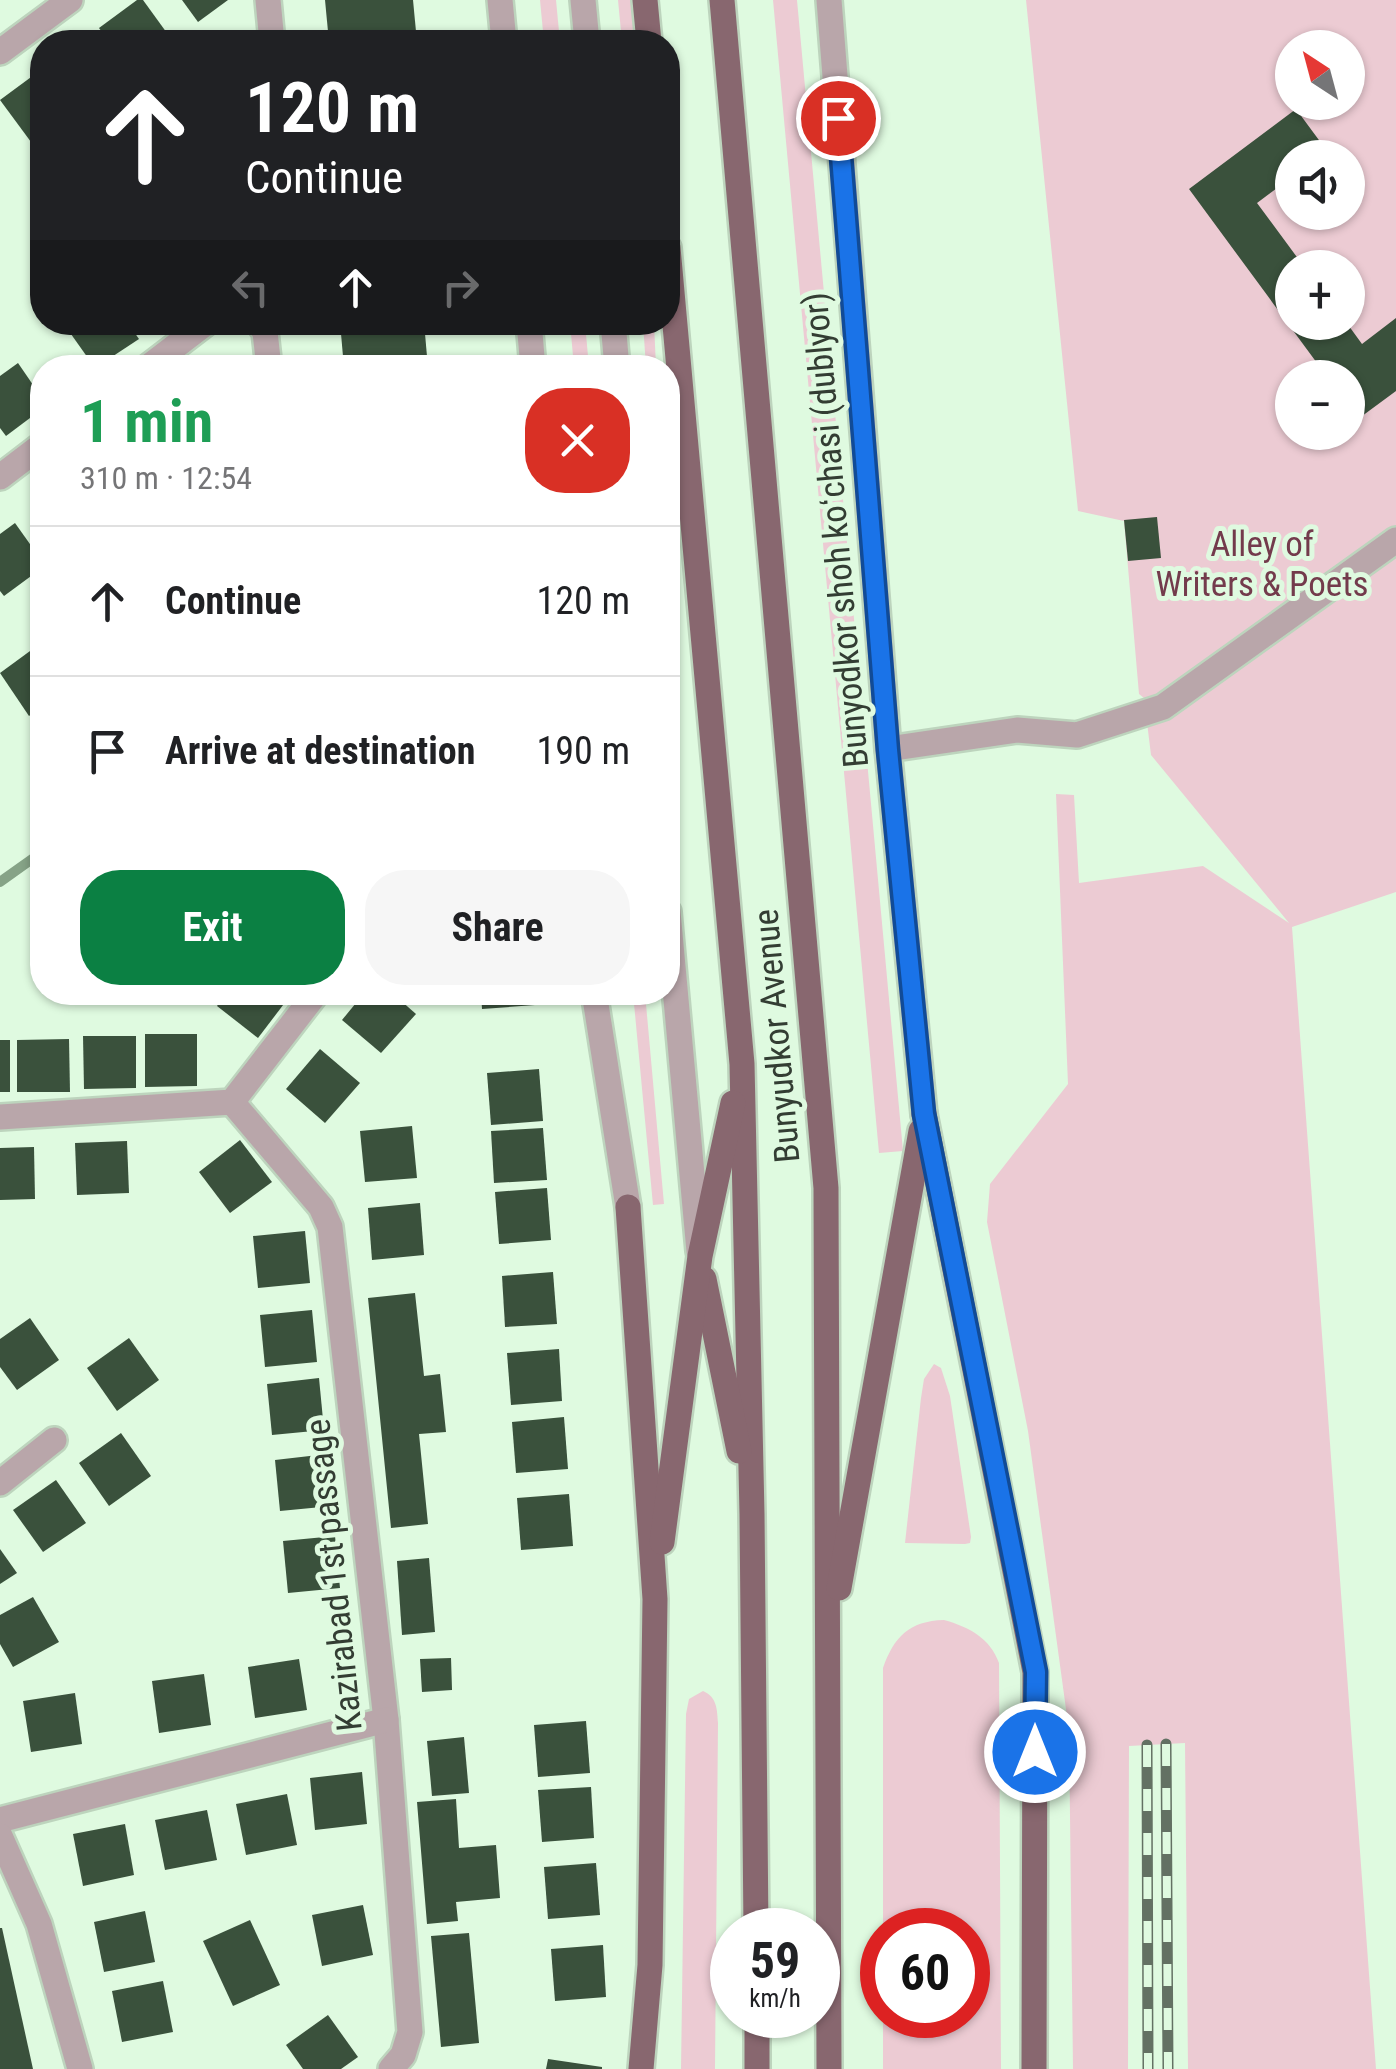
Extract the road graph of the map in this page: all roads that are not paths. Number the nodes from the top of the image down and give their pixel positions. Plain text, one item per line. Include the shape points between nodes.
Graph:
1 (70, 0) edge
2 (268, 0) edge
3 (500, 0) edge
4 (582, 0) edge
5 (645, 0) edge
6 (722, 0) edge
7 (829, 0) edge
8 (271, 30) edge
9 (503, 30) edge
10 (585, 30) edge
11 (648, 30) edge
12 (0, 52) edge
13 (190, 335) edge
14 (163, 355) edge
15 (680, 380) edge
16 (30, 454) edge
17 (0, 477) edge
18 (1396, 540) edge
19 (888, 750) junction
20 (307, 1005) edge
21 (596, 1005) edge
22 (677, 1005) edge
23 (742, 1064) junction
24 (232, 1102) junction
25 (924, 1114) junction
26 (0, 1117) edge
27 (628, 1207) joint
28 (700, 1256) junction
29 (54, 1440) dead end
30 (0, 1483) edge
31 (752, 1514) junction
32 (655, 1599) junction
33 (828, 1652) junction
34 (386, 1720) junction
35 (0, 1820) edge
36 (0, 1836) edge
37 (756, 1908) edge
38 (756, 2038) edge
39 (80, 2069) edge
40 (391, 2069) edge
41 (641, 2069) edge
42 (757, 2069) edge
43 (829, 2069) edge
44 (1034, 2069) edge

1 - 12 street
2 - 8 street
3 - 9 street
4 - 10 street
5 - 11 main road
6 - 33 main road, Bunyudkor Avenue via 826,1188
7 - 19 street, Bunyodkor shoh koʻchasi (dublyor)
13 - 14 street
15 - 23 main road, Bunyudkor Avenue
16 - 17 street
18 - 19 street via 1164,707 1077,735 1017,730
19 - 25 street, Bunyodkor shoh koʻchasi (dublyor)
20 - 24 street
21 - 27 street
22 - 28 street
23 - 28 main road
23 - 31 main road, Bunyudkor Avenue
24 - 26 street
24 - 34 street, Kazirabad 1st passage via 321,1207 330,1227
25 - 33 main road
25 - 44 main road via 1036,1672
27 - 32 main road
28 - 31 main road
28 - 32 main road
29 - 30 street
31 - 37 main road, Bunyudkor Avenue
32 - 41 main road via 650,1965
33 - 43 main road, Bunyudkor Avenue
34 - 35 street
34 - 40 street, Kazirabad 1st passage via 410,2032 404,2055
36 - 39 street via 40,1924
38 - 42 main road

